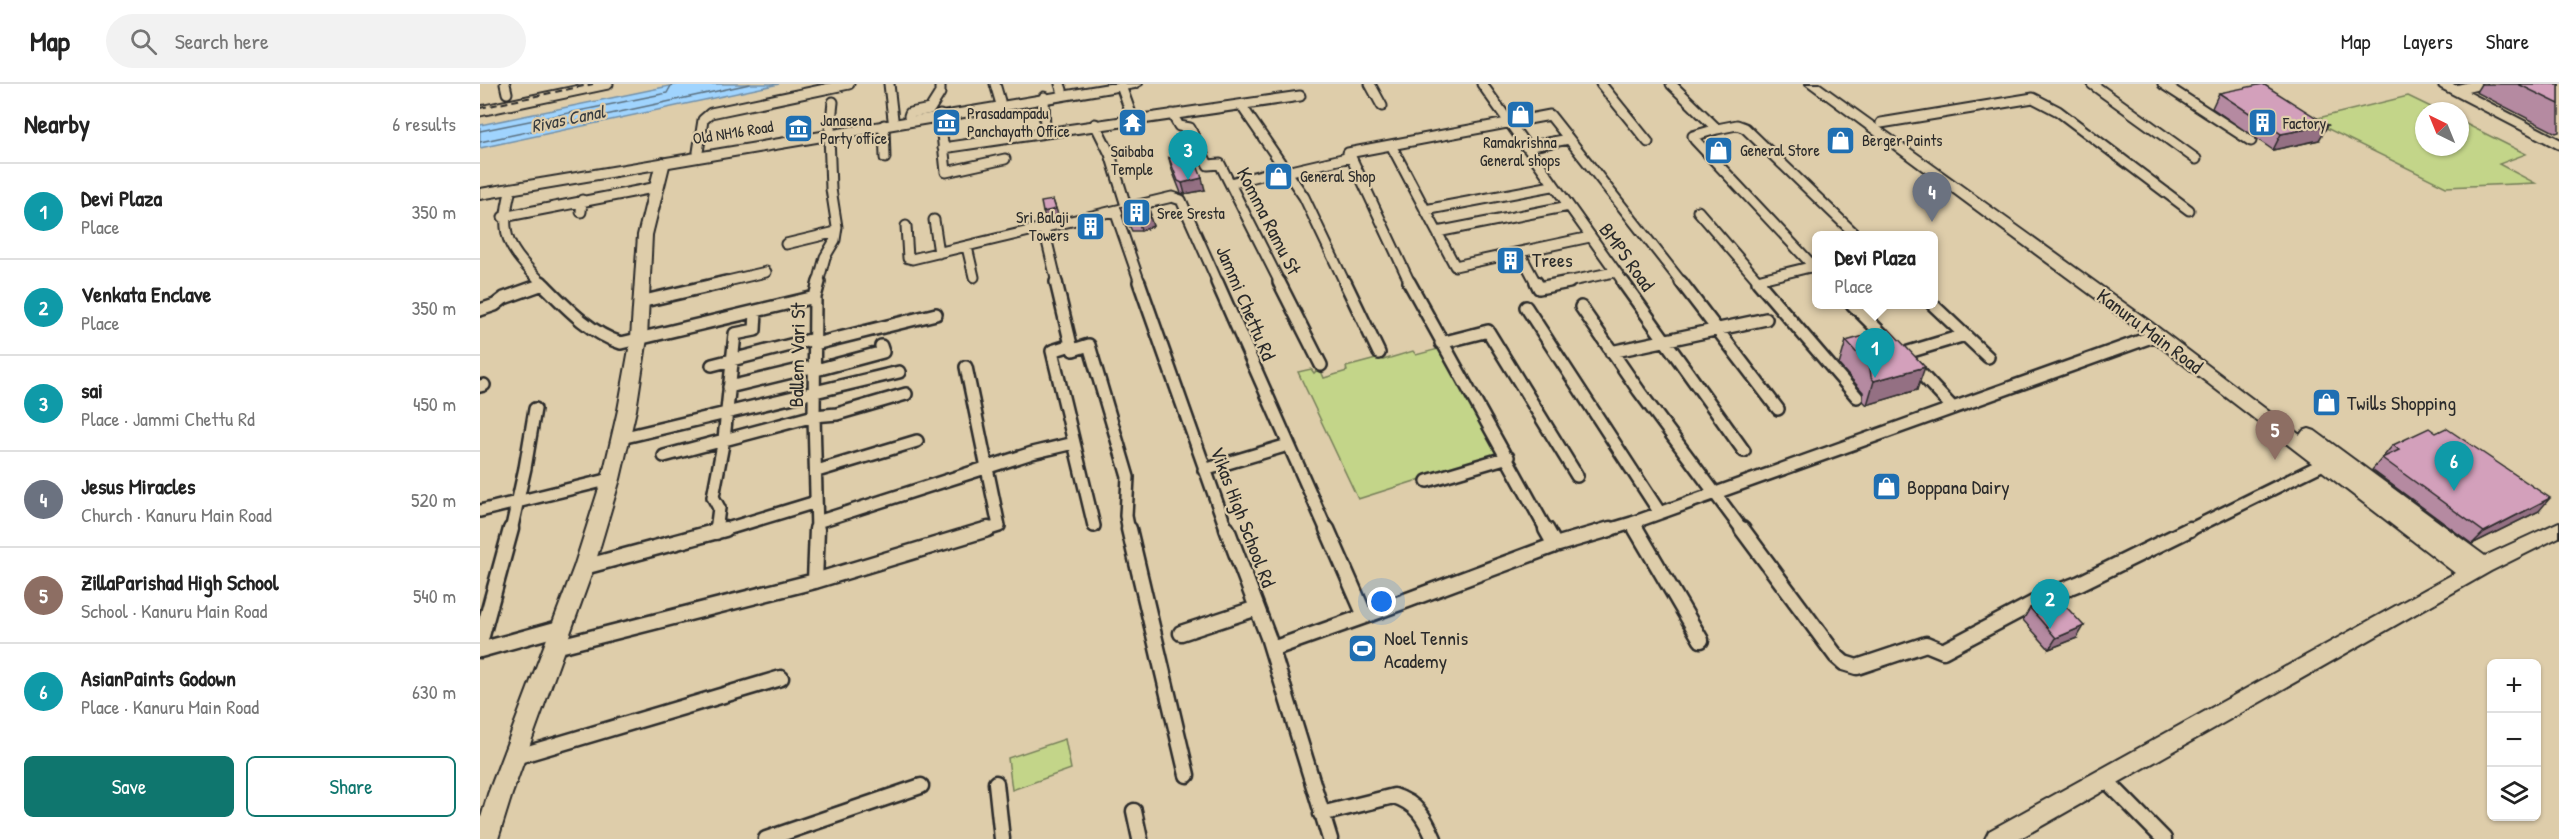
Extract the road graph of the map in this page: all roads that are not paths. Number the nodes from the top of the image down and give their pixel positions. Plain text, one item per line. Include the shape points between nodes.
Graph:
1 (608, 84) edge
2 (849, 84) edge
3 (889, 84) edge
4 (940, 84) edge
5 (995, 84) edge
6 (1370, 84) edge
7 (1482, 84) edge
8 (1601, 84) edge
9 (1671, 84) edge
10 (1812, 84) edge
11 (1824, 84) edge
12 (2092, 84) edge
13 (2163, 84) edge
14 (2443, 84) edge
15 (2481, 84) edge
16 (1121, 85) edge
17 (1061, 87) edge
18 (2456, 90) junction
19 (1300, 96) dead end
20 (1044, 97) junction
21 (1000, 101) junction
22 (833, 102) dead end
23 (1242, 105) junction
24 (1382, 106) dead end
25 (480, 111) edge
26 (1172, 114) junction
27 (940, 115) junction
28 (909, 116) junction
29 (1133, 119) junction
30 (888, 122) junction
31 (1881, 123) junction
32 (1095, 124) junction
33 (1509, 124) junction
34 (1717, 129) junction
35 (829, 132) junction
36 (1045, 133) junction
37 (1569, 139) junction
38 (2251, 141) dead end
39 (1648, 142) dead end
40 (2559, 144) edge
41 (1391, 145) junction
42 (1526, 147) junction
43 (943, 148) junction
44 (698, 152) junction
45 (1351, 157) junction
46 (885, 158) dead end
47 (1005, 159) dead end
48 (2196, 159) dead end
49 (663, 162) junction
50 (1286, 171) junction
51 (1230, 183) junction
52 (1552, 186) junction
53 (658, 187) junction
54 (511, 189) junction
55 (480, 190) edge
56 (480, 195) edge
57 (582, 200) junction
58 (1569, 206) junction
59 (1121, 210) junction
60 (1425, 210) junction
61 (2189, 210) dead end
62 (1698, 211) dead end
63 (581, 212) dead end
64 (503, 217) junction
65 (934, 220) dead end
66 (906, 226) dead end
67 (1044, 229) junction
68 (1852, 231) edge
69 (836, 232) junction
70 (1437, 232) junction
71 (1590, 237) junction
72 (786, 244) dead end
73 (967, 247) junction
74 (2044, 247) junction
75 (939, 253) junction
76 (1520, 253) junction
77 (1812, 265) edge
78 (1812, 269) edge
79 (1614, 272) junction
80 (766, 273) dead end
81 (974, 277) dead end
82 (1757, 280) junction
83 (543, 284) junction
84 (815, 297) junction
85 (640, 302) junction
86 (1526, 307) dead end
87 (1581, 307) dead end
88 (1857, 309) edge
89 (1937, 309) edge
90 (480, 310) edge
91 (756, 312) junction
92 (936, 314) dead end
93 (1766, 319) dead end
94 (1718, 329) junction
95 (2157, 335) junction
96 (1965, 336) junction
97 (639, 338) junction
98 (1666, 339) junction
99 (815, 341) junction
100 (1442, 343) junction
101 (1071, 345) junction
102 (881, 346) dead end
103 (1611, 352) junction
104 (1379, 353) dead end
105 (1902, 354) junction
106 (1988, 357) dead end
107 (731, 359) junction
108 (712, 365) dead end
109 (1321, 365) dead end
110 (966, 367) dead end
111 (816, 368) junction
112 (899, 372) dead end
113 (729, 387) junction
114 (815, 390) junction
115 (906, 394) dead end
116 (1857, 397) dead end
117 (2256, 403) junction
118 (535, 408) dead end
119 (1953, 408) junction
120 (1778, 409) dead end
121 (728, 411) junction
122 (814, 416) junction
123 (621, 438) junction
124 (724, 439) junction
125 (917, 441) dead end
126 (1074, 443) junction
127 (1288, 445) junction
128 (1744, 451) dead end
129 (664, 456) dead end
130 (1508, 457) junction
131 (2325, 463) junction
132 (988, 468) junction
133 (1204, 470) junction
134 (817, 471) junction
135 (1577, 476) dead end
136 (611, 479) junction
137 (1427, 481) dead end
138 (1715, 495) junction
139 (816, 502) junction
140 (516, 503) junction
141 (480, 511) edge
142 (1660, 513) junction
143 (817, 522) junction
144 (1632, 523) junction
145 (1094, 526) dead end
146 (2559, 529) edge
147 (716, 532) junction
148 (1555, 544) junction
149 (584, 567) junction
150 (2477, 570) junction
151 (814, 581) junction
152 (1257, 608) junction
153 (1365, 616) junction
154 (563, 627) junction
155 (1181, 633) dead end
156 (1701, 640) dead end
157 (480, 643) edge
158 (555, 647) junction
159 (1272, 649) junction
160 (480, 650) edge
161 (781, 678) dead end
162 (515, 757) junction
163 (1187, 775) dead end
164 (2106, 780) junction
165 (996, 783) dead end
166 (921, 786) dead end
167 (1134, 811) dead end
168 (1321, 814) junction
169 (800, 833) edge
170 (486, 839) edge
171 (766, 839) edge
172 (1002, 839) edge
173 (1140, 839) edge
174 (1330, 839) edge
175 (1434, 839) edge
176 (1997, 839) edge
177 (2164, 839) edge

1 - 25 street
2 - 44 street via 711,113 703,120
3 - 30 street
4 - 28 street via 940,93 930,109
5 - 21 street
6 - 24 street
7 - 33 street, BMPS Road
8 - 39 street
9 - 34 street
10 - 74 main road, Kanuru Main Road
11 - 31 main road, Kanuru Main Road
12 - 48 street
13 - 38 street
14 - 18 street
15 - 18 street
16 - 17 main road, Old NH16 Road
16 - 20 main road, Old NH16 Road
16 - 29 street
17 - 21 main road, Old NH16 Road
18 - 40 street
19 - 23 street
20 - 27 main road, Old NH16 Road
20 - 36 street
21 - 28 main road, Old NH16 Road
22 - 35 street, Ballem Vari St
23 - 26 street
23 - 50 street
26 - 29 street
26 - 51 street, Komma Ramu St via 1179,126 1190,128 1208,165 1220,164
27 - 30 main road, Old NH16 Road
27 - 43 street
28 - 30 main road, Old NH16 Road
29 - 32 street
30 - 35 main road, Old NH16 Road
30 - 46 street
31 - 61 street via 2033,98 2058,111
31 - 74 main road, Kanuru Main Road
32 - 36 street
32 - 59 street, Vikas High School Rd via 1110,154
33 - 37 street via 1552,116
33 - 41 street
33 - 42 street, BMPS Road
34 - 68 street via 1737,125 1745,129
34 - 77 street via 1694,136 1695,140
35 - 44 main road, Old NH16 Road
35 - 49 main road, Old NH16 Road
35 - 69 street, Ballem Vari St
36 - 43 street
37 - 42 street
37 - 94 street
41 - 45 street via 1348,153
41 - 60 street
42 - 52 street, BMPS Road
43 - 47 street via 946,172
44 - 55 main road, Old NH16 Road
45 - 50 street
45 - 100 street
49 - 53 main road
49 - 54 main road, Old NH16 Road
50 - 51 street
50 - 104 street via 1304,197
51 - 109 street, Komma Ramu St
52 - 58 street, BMPS Road
52 - 60 street
53 - 57 street
53 - 85 main road via 645,235
54 - 56 main road, Old NH16 Road
54 - 64 street
57 - 63 street
57 - 64 street
58 - 70 street
58 - 71 street, BMPS Road
59 - 67 street, Jammi Chettu Rd
59 - 127 street, Jammi Chettu Rd via 1172,197 1181,200
59 - 133 street, Vikas High School Rd
60 - 70 street
62 - 82 street
64 - 83 street via 507,239
65 - 75 street
66 - 75 street, Jammi Chettu Rd via 908,258
67 - 73 street, Jammi Chettu Rd
67 - 101 street
69 - 72 street
69 - 84 street, Ballem Vari St
70 - 76 street via 1455,266
71 - 76 street
71 - 79 street, BMPS Road
73 - 75 street, Jammi Chettu Rd
73 - 81 street
74 - 95 main road, Kanuru Main Road
74 - 117 main road, Kanuru Main Road
76 - 79 street via 1539,288
78 - 82 street
79 - 98 street, BMPS Road
80 - 85 street
82 - 116 street
83 - 90 street
83 - 97 street via 572,314 612,341
84 - 91 street
84 - 99 street, Ballem Vari St
85 - 97 main road
86 - 142 street
87 - 103 street
88 - 105 street
89 - 96 street
91 - 97 street
91 - 107 street via 755,330 735,334
92 - 99 street
93 - 94 street
94 - 98 street
94 - 120 street
95 - 117 main road, Kanuru Main Road
95 - 119 street
96 - 105 street
96 - 106 street
97 - 123 main road
98 - 103 street
98 - 128 street, BMPS Road
99 - 107 street
99 - 111 street, Ballem Vari St
100 - 130 street
100 - 135 street via 1488,331
101 - 126 street via 1052,351
101 - 163 street via 1073,350 1089,345 1128,477 1126,516
102 - 111 street via 883,352
103 - 138 street
105 - 119 street
107 - 108 street
107 - 113 street
110 - 132 street
111 - 113 street
111 - 114 street, Ballem Vari St
112 - 114 street
113 - 121 street
114 - 121 street
114 - 122 street, Ballem Vari St
115 - 122 street via 837,414
117 - 131 main road, Kanuru Main Road
117 - 150 main road, Kanuru Main Road
118 - 140 street
119 - 138 street
121 - 123 street
121 - 124 street
122 - 124 street
122 - 134 street, Ballem Vari St
123 - 136 main road
124 - 129 street
124 - 147 street via 713,497 719,508
125 - 134 street
126 - 132 street
126 - 145 street
127 - 133 street
127 - 153 street, Jammi Chettu Rd
130 - 137 street
130 - 148 street
131 - 138 street via 2049,595 1943,651 1926,644 1857,668 1836,656
131 - 150 main road, Kanuru Main Road
132 - 143 street
132 - 151 street via 999,526
133 - 152 street, Vikas High School Rd
134 - 139 street, Ballem Vari St
136 - 140 street
136 - 149 main road
138 - 142 street
139 - 143 street, Ballem Vari St
139 - 147 street
140 - 141 street
140 - 157 street
142 - 144 street
143 - 151 street, Ballem Vari St
144 - 148 street
144 - 156 street
146 - 150 main road
147 - 149 street
148 - 153 street
149 - 154 main road
150 - 164 main road
151 - 158 street
152 - 155 street
152 - 159 street, Vikas High School Rd
153 - 159 street
154 - 158 main road
154 - 160 street
158 - 162 main road
159 - 168 street, Vikas High School Rd
161 - 162 street
162 - 170 main road
164 - 176 main road
164 - 177 street
165 - 172 street
166 - 169 street
167 - 173 street
168 - 174 street, Vikas High School Rd
168 - 175 street via 1395,796 1406,798 1419,808
169 - 171 street

